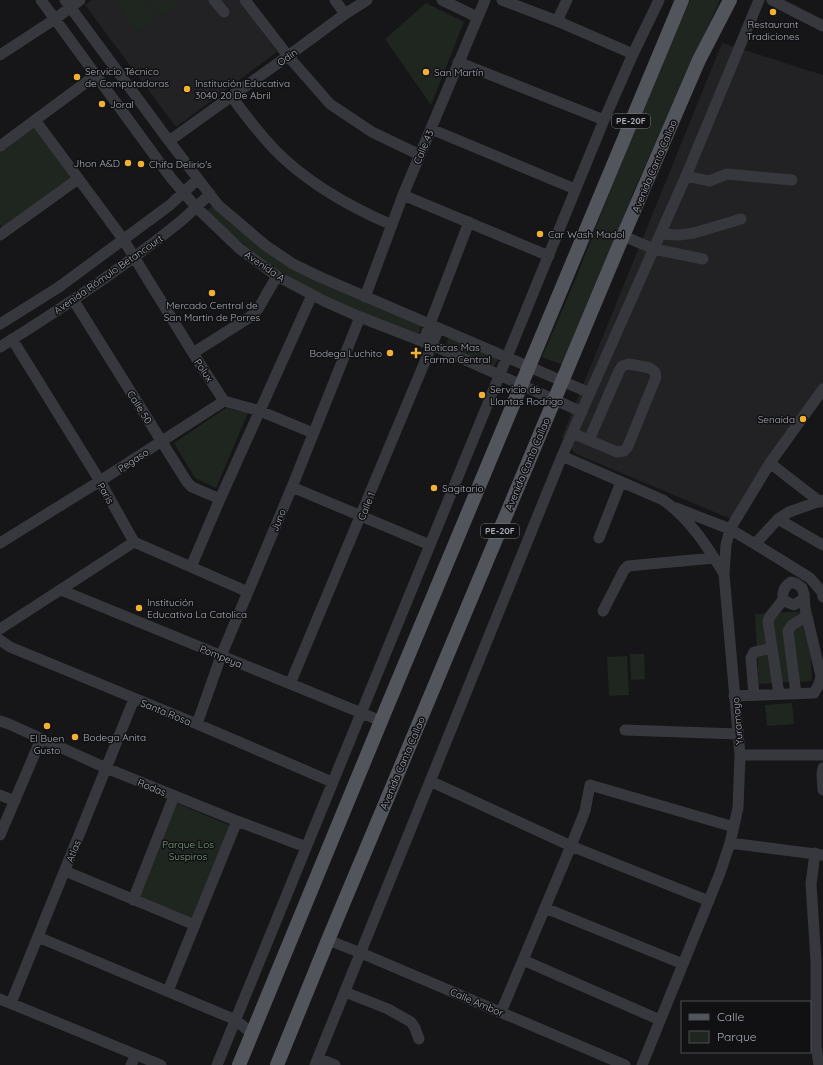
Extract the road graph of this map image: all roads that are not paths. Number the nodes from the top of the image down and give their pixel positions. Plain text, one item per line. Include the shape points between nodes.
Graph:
1 (41, 0) edge
2 (80, 0) edge
3 (214, 0) edge
4 (245, 0) edge
5 (335, 0) edge
6 (367, 0) edge
7 (442, 0) edge
8 (485, 0) edge
9 (502, 0) edge
10 (567, 0) edge
11 (659, 0) edge
12 (682, 0) edge
13 (730, 0) edge
14 (759, 0) edge
15 (772, 0) edge
16 (68, 4) edge
17 (224, 12) dead end
18 (345, 14) junction
19 (477, 17) junction
20 (55, 19) junction
21 (557, 21) junction
22 (823, 26) edge
23 (633, 54) junction
24 (0, 55) edge
25 (288, 56) junction
26 (458, 62) junction
27 (96, 76) junction
28 (232, 97) junction
29 (35, 120) junction
30 (604, 120) junction
31 (431, 129) junction
32 (169, 141) junction
33 (0, 146) edge
34 (420, 156) junction
35 (686, 176) junction
36 (78, 179) junction
37 (198, 179) junction
38 (792, 180) dead end
39 (575, 189) junction
40 (184, 192) junction
41 (210, 194) junction
42 (403, 195) junction
43 (196, 207) junction
44 (740, 219) dead end
45 (469, 222) junction
46 (392, 225) junction
47 (1, 233) edge
48 (660, 234) junction
49 (624, 236) junction
50 (123, 239) junction
51 (654, 250) junction
52 (549, 256) junction
53 (134, 258) junction
54 (702, 259) dead end
55 (277, 276) junction
56 (312, 295) junction
57 (365, 297) junction
58 (74, 301) junction
59 (360, 317) junction
60 (0, 324) edge
61 (434, 326) junction
62 (12, 339) junction
63 (428, 344) junction
64 (0, 347) edge
65 (193, 353) junction
66 (507, 358) junction
67 (529, 366) junction
68 (500, 375) junction
69 (562, 381) junction
70 (521, 385) junction
71 (823, 389) edge
72 (592, 391) junction
73 (608, 395) junction
74 (554, 400) junction
75 (224, 401) junction
76 (260, 411) junction
77 (582, 412) junction
78 (313, 433) junction
79 (572, 433) junction
80 (589, 440) junction
81 (161, 442) junction
82 (562, 456) junction
83 (770, 463) junction
84 (100, 482) junction
85 (621, 482) junction
86 (292, 487) junction
87 (220, 499) junction
88 (821, 501) edge
89 (672, 506) junction
90 (361, 517) junction
91 (778, 519) junction
92 (730, 529) junction
93 (599, 538) dead end
94 (134, 542) junction
95 (0, 543) edge
96 (756, 544) junction
97 (430, 545) junction
98 (823, 545) edge
99 (714, 558) junction
100 (191, 567) junction
101 (724, 574) junction
102 (61, 590) junction
103 (248, 592) junction
104 (823, 597) edge
105 (803, 599) junction
106 (783, 600) junction
107 (603, 611) dead end
108 (807, 616) junction
109 (0, 629) edge
110 (0, 640) edge
111 (772, 648) junction
112 (221, 656) junction
113 (290, 684) junction
114 (779, 694) junction
115 (796, 694) junction
116 (754, 695) junction
117 (734, 696) junction
118 (134, 698) junction
119 (362, 714) junction
120 (381, 721) junction
121 (0, 722) edge
122 (196, 724) junction
123 (625, 730) dead end
124 (738, 734) junction
125 (41, 739) junction
126 (740, 755) junction
127 (823, 755) edge
128 (106, 768) junction
129 (823, 768) edge
130 (430, 781) junction
131 (332, 782) junction
132 (823, 790) edge
133 (0, 795) edge
134 (174, 796) junction
135 (15, 801) junction
136 (237, 821) junction
137 (734, 827) junction
138 (0, 835) edge
139 (730, 843) junction
140 (572, 846) junction
141 (306, 847) junction
142 (819, 854) edge
143 (65, 871) junction
144 (133, 900) junction
145 (709, 901) junction
146 (545, 908) junction
147 (195, 925) junction
148 (38, 937) junction
149 (328, 940) junction
150 (361, 953) junction
151 (523, 960) junction
152 (819, 961) edge
153 (683, 964) junction
154 (168, 991) junction
155 (345, 992) junction
156 (0, 999) edge
157 (11, 1004) junction
158 (501, 1012) junction
159 (236, 1020) junction
160 (660, 1020) junction
161 (252, 1034) junction
162 (419, 1039) dead end
163 (820, 1050) edge
164 (133, 1060) edge
165 (316, 1061) edge
166 (161, 1065) edge
167 (217, 1065) edge
168 (239, 1065) edge
169 (277, 1065) edge
170 (335, 1065) edge
171 (625, 1065) edge
172 (642, 1065) edge
173 (820, 1065) edge

1 - 20 street, Avenida A
2 - 16 street
3 - 17 street
4 - 25 street
5 - 18 street
6 - 18 street, Odin
7 - 19 street
8 - 19 street, Calle 43
9 - 21 street
10 - 21 street
11 - 23 street
12 - 67 main road, PE-20F
13 - 49 main road, Avenida Canta Callao / PE-20F via 698,60
14 - 35 street
15 - 22 street
16 - 20 street
16 - 32 street, Avenida A
18 - 25 street, Odin
19 - 26 street, Calle 43
20 - 24 street
20 - 27 street, Avenida A
21 - 23 street
23 - 30 street
25 - 28 street, Odin
25 - 34 street via 330,104 372,132
26 - 30 street
26 - 31 street, Calle 43
27 - 29 street
27 - 40 street, Avenida A
28 - 32 street, Odin
28 - 46 street via 253,126 301,173 365,214
29 - 33 street
29 - 36 street, Polux
30 - 39 street
31 - 34 street, Calle 43
31 - 39 street
32 - 37 street, Avenida A
34 - 42 street, Calle 43
35 - 38 street via 709,181 727,174
35 - 48 street
36 - 47 street
36 - 50 street, Polux
37 - 40 street, Avenida Rómulo Betancourt
37 - 41 street, Avenida A
39 - 52 street
40 - 43 street, Avenida A
40 - 50 street, Avenida Rómulo Betancourt via 170,206
41 - 43 street, Avenida Rómulo Betancourt
41 - 57 street, Avenida A via 218,205 265,245 293,264
42 - 45 street
42 - 46 street, Calle 43
43 - 53 street, Avenida Rómulo Betancourt
43 - 55 street, Avenida A via 240,249
44 - 48 street via 694,233
45 - 52 street
45 - 61 street, Calle 1
46 - 57 street, Calle 43
48 - 51 street
49 - 51 street
49 - 69 main road, Avenida Canta Callao / PE-20F
50 - 53 street, Polux
50 - 60 street, Avenida Rómulo Betancourt via 59,287
51 - 54 street
51 - 72 street
52 - 66 street
53 - 58 street, Avenida Rómulo Betancourt
53 - 65 street, Polux
55 - 56 street, Avenida A
55 - 65 street via 258,309 250,317
56 - 59 street, Avenida A
56 - 76 street
57 - 61 street, Avenida A
58 - 62 street, Avenida Rómulo Betancourt
58 - 81 street, Calle 50
59 - 63 street, Avenida A
59 - 78 street, Juno
61 - 63 street, Calle 1
61 - 66 street, Avenida A
62 - 64 street, Avenida Rómulo Betancourt
62 - 84 street, Paris
63 - 68 street, Avenida A
63 - 90 street, Calle 1
65 - 75 street, Polux
66 - 67 street, Avenida A
66 - 68 street
67 - 69 street, Avenida A
67 - 70 main road, PE-20F
68 - 70 street, Avenida A
68 - 97 street
69 - 72 street, Avenida A
69 - 74 main road, Avenida Canta Callao / PE-20F
70 - 74 street, Avenida A
70 - 120 main road, PE-20F
71 - 83 street, Yuramayo
72 - 73 street, Avenida A
72 - 77 street
73 - 80 street
73 - 80 street via 622,366 636,365 650,368 655,372 656,377 624,451 617,452
74 - 77 street, Avenida A
74 - 149 main road, Avenida Canta Callao / PE-20F
75 - 76 street
75 - 81 street, Pegaso
76 - 78 street
76 - 87 street
77 - 79 street
78 - 86 street, Juno
79 - 80 street
79 - 82 street
81 - 84 street, Pegaso
81 - 87 street, Calle 50 via 192,487
82 - 85 street
82 - 130 street
83 - 88 street
83 - 92 street, Yuramayo
84 - 94 street, Paris
84 - 95 street, Pegaso
85 - 89 street
85 - 93 street
86 - 90 street
86 - 103 street, Juno
87 - 100 street
88 - 91 street via 789,512
89 - 92 street
89 - 99 street via 692,526
90 - 97 street
90 - 113 street, Calle 1
91 - 96 street
91 - 98 street
92 - 96 street
92 - 101 street, Yuramayo
94 - 100 street
94 - 102 street
96 - 104 street via 810,578
97 - 119 street
99 - 101 street
99 - 107 street via 628,566
100 - 103 street
101 - 117 street, Yuramayo
102 - 109 street
102 - 112 street, Pompeya
103 - 112 street, Juno
105 - 106 street via 794,605
105 - 106 street via 802,588 790,582 783,590
105 - 108 street
106 - 111 street via 768,621
108 - 115 street via 792,625 788,631
108 - 115 street via 821,676 814,693
110 - 118 street, Santa Rosa via 10,647
111 - 114 street
111 - 116 street via 754,652 751,658
112 - 113 street, Pompeya
112 - 122 street, Juno
113 - 119 street, Pompeya
114 - 115 street
114 - 116 street
116 - 117 street
117 - 124 street, Yuramayo
118 - 122 street, Santa Rosa
118 - 128 street, Atlas
119 - 120 street, Pompeya
119 - 131 street
120 - 161 main road, PE-20F
121 - 125 street, Rodas
122 - 131 street, Santa Rosa
123 - 124 street
124 - 126 street, Yuramayo
125 - 128 street, Rodas
125 - 135 street
126 - 127 street
126 - 137 street, Yuramayo via 738,808
128 - 134 street, Rodas
128 - 143 street, Atlas
129 - 132 street
130 - 140 street
130 - 150 street
131 - 141 street
133 - 135 street
134 - 136 street, Rodas
134 - 144 street
135 - 138 street
136 - 141 street, Rodas
136 - 147 street
137 - 139 street, Yuramayo
137 - 140 street via 590,785 585,811
139 - 142 street
139 - 145 street, Yuramayo
140 - 145 street
140 - 146 street
141 - 159 street
142 - 152 street via 811,884
143 - 144 street
143 - 148 street, Atlas
144 - 147 street
145 - 153 street, Yuramayo
146 - 151 street
146 - 153 street
147 - 154 street
148 - 154 street
148 - 157 street, Atlas
149 - 150 street, Calle Ambor
149 - 169 main road, Avenida Canta Callao / PE-20F
150 - 155 street
150 - 158 street, Calle Ambor
151 - 158 street
151 - 160 street
152 - 163 street
153 - 160 street, Yuramayo
154 - 159 street
155 - 162 street via 388,1009 411,1022
155 - 165 street
156 - 157 street
157 - 164 street
158 - 171 street, Calle Ambor
159 - 161 street
159 - 167 street
160 - 172 street, Yuramayo
161 - 168 main road, PE-20F
163 - 173 street
164 - 166 street
165 - 170 street

